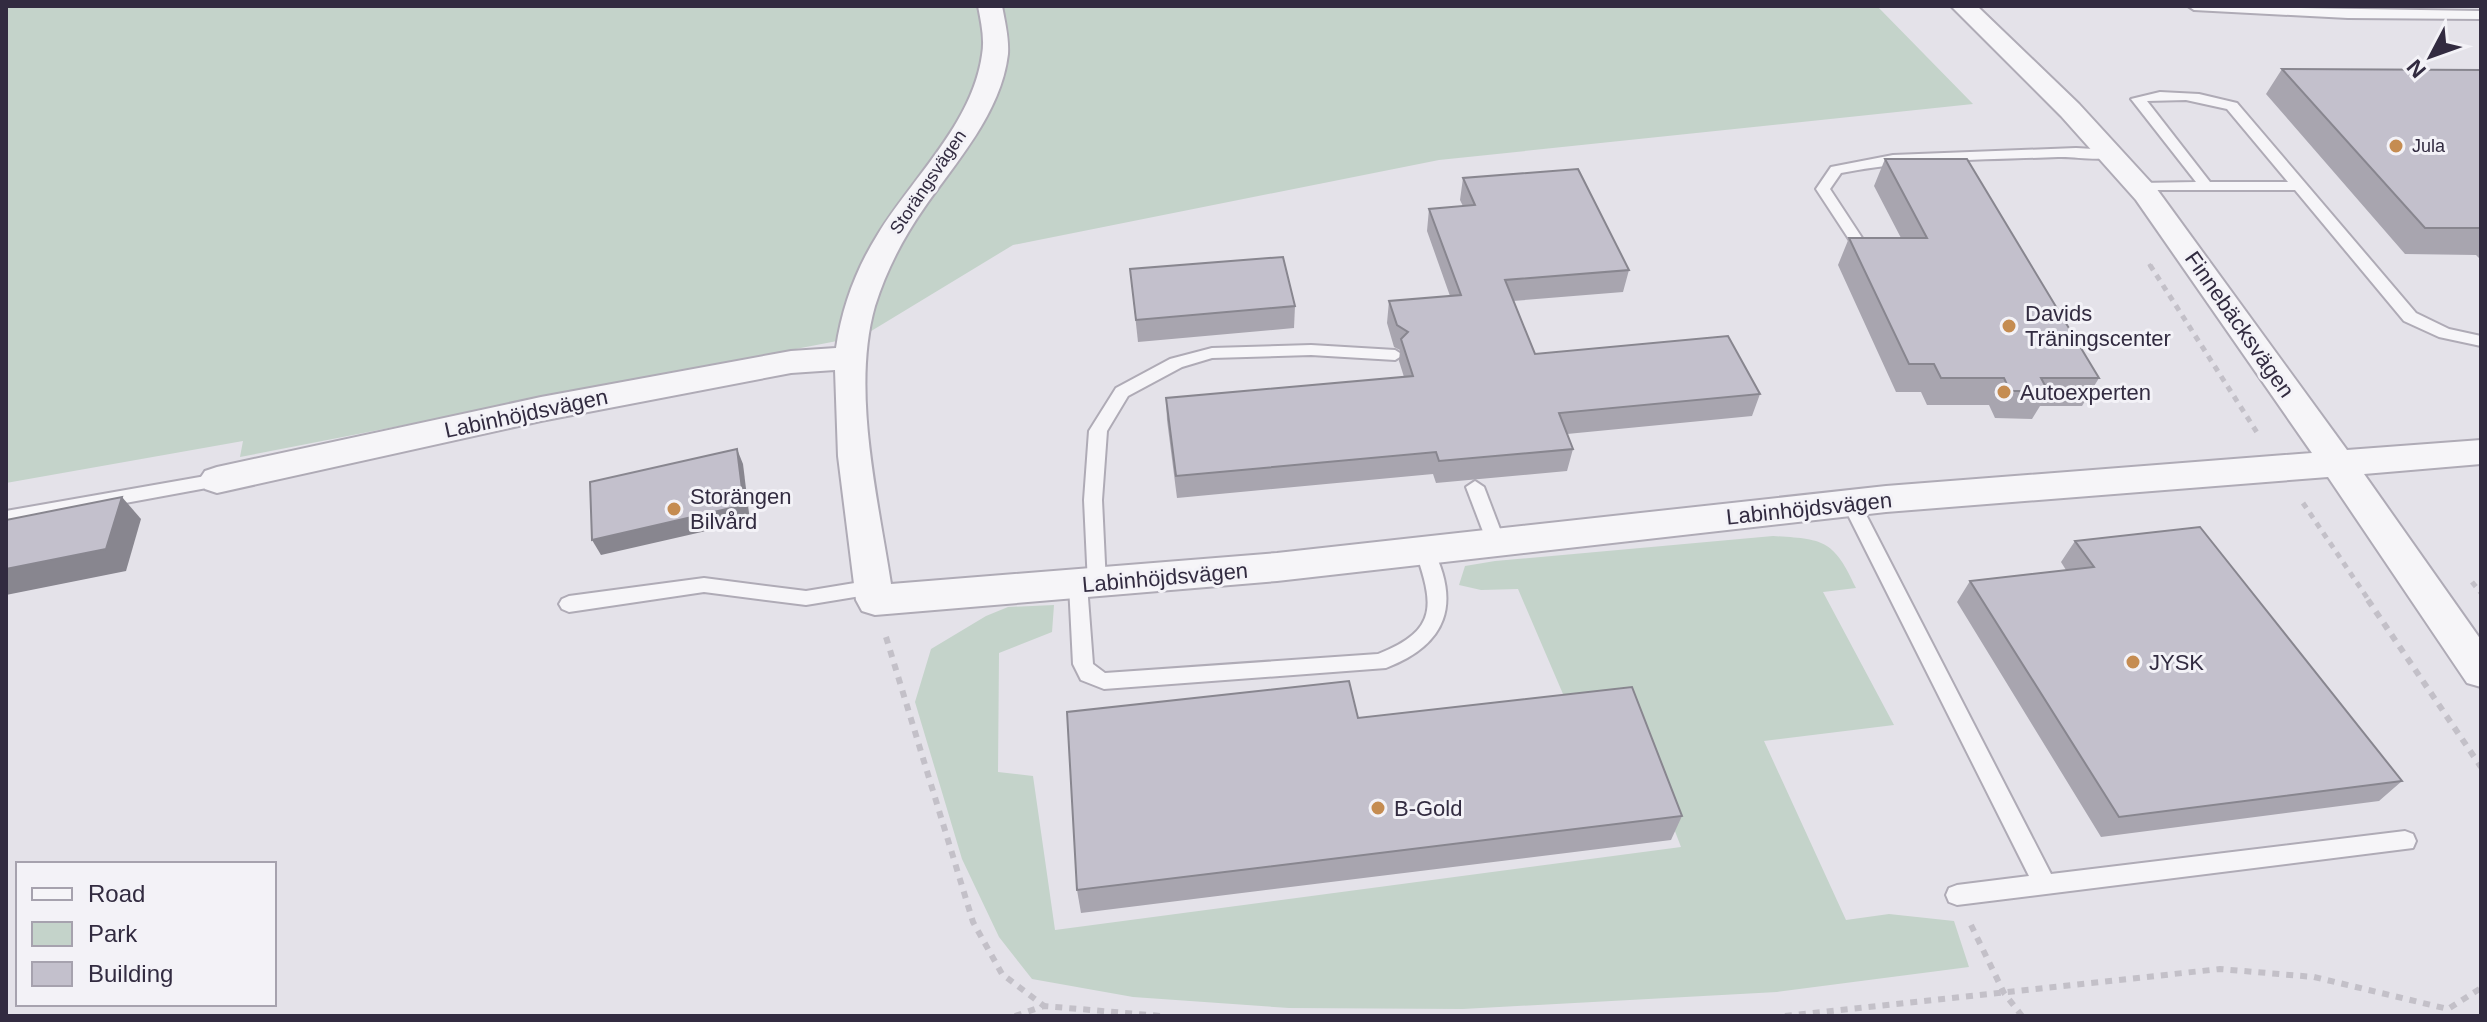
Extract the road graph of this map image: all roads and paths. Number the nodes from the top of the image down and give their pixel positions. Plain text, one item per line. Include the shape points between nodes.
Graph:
1 (990, 6) edge
2 (1964, 6) edge
3 (2194, 6) edge
4 (2481, 15) edge
5 (2112, 154) junction
6 (2205, 185) junction
7 (2301, 186) junction
8 (2140, 187) junction
9 (1863, 250) edge
10 (2146, 259) dead end
11 (2481, 341) edge
12 (1395, 355) edge
13 (850, 358) junction
14 (2481, 452) edge
15 (2339, 465) junction
16 (2280, 469) junction
17 (217, 480) joint
18 (1475, 487) edge
19 (1851, 503) junction
20 (6, 518) edge
21 (1496, 542) junction
22 (1424, 550) junction
23 (2472, 582) dead end
24 (1088, 584) junction
25 (874, 593) junction
26 (2481, 593) edge
27 (569, 604) dead end
28 (2481, 671) edge
29 (2481, 767) edge
30 (2405, 841) dead end
31 (2045, 885) junction
32 (1957, 895) joint
33 (2481, 988) edge
34 (2004, 993) junction
35 (1044, 1006) junction
36 (2450, 1013) edge
37 (1015, 1016) edge
38 (1161, 1016) edge
39 (1785, 1016) edge
40 (2022, 1016) edge

1 - 13 street, Storängsvägen via 995,57 988,82 875,269
2 - 5 street, Finnebäcksvägen
3 - 4 lane
5 - 8 street, Finnebäcksvägen
5 - 9 lane via 1893,159 1836,170 1823,189
6 - 7 lane
6 - 7 lane via 2138,99 2217,99 2232,106
6 - 8 lane
7 - 11 lane via 2410,317
8 - 15 street, Finnebäcksvägen
10 - 16 path
12 - 24 lane via 1311,350 1212,353 1176,363 1122,392 1098,431
13 - 17 street, Labinhöjdsvägen via 791,362 541,409
13 - 25 street
14 - 15 street, Labinhöjdsvägen
15 - 16 street, Labinhöjdsvägen
15 - 28 street, Finnebäcksvägen
16 - 19 street, Labinhöjdsvägen
16 - 29 path
17 - 20 lane
18 - 21 lane
19 - 21 street, Labinhöjdsvägen
19 - 31 lane
21 - 22 street, Labinhöjdsvägen
22 - 24 street, Labinhöjdsvägen
22 - 24 lane via 1438,591 1431,627 1402,654 1379,662 1104,681 1088,674 1083,664
23 - 26 path
24 - 25 street, Labinhöjdsvägen
25 - 27 lane via 806,598 704,585
25 - 35 path via 973,922 1002,974
30 - 31 lane
31 - 32 lane
32 - 34 path
33 - 36 path
34 - 36 path via 2220,969 2314,977
34 - 39 path
34 - 40 path
35 - 37 path
35 - 38 path

